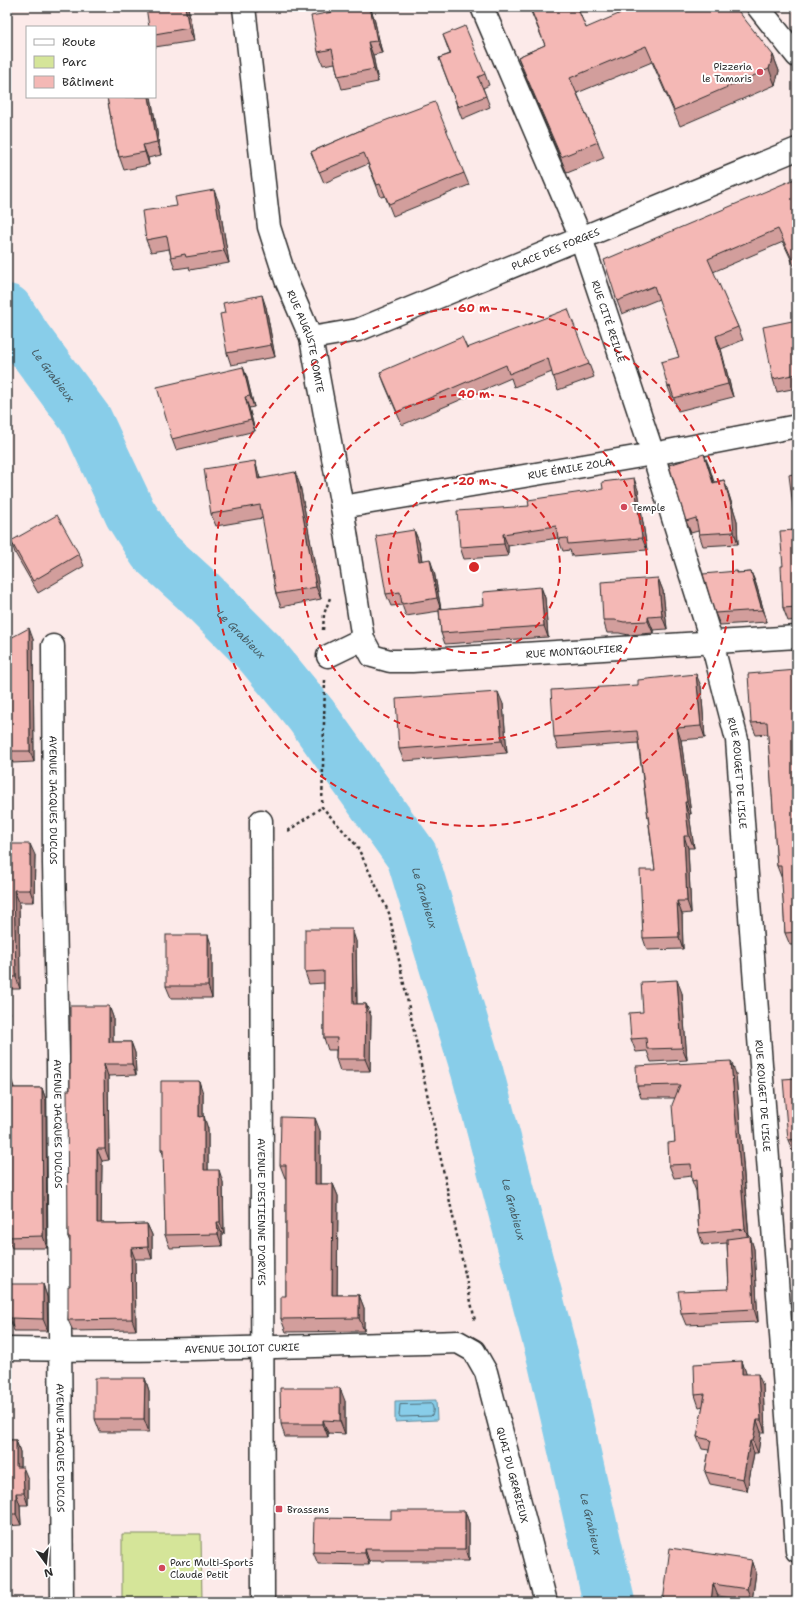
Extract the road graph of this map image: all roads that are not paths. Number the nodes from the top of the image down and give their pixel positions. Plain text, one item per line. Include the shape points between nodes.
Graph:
1 (244, 7) edge
2 (482, 7) edge
3 (758, 7) edge
4 (797, 56) edge
5 (797, 149) edge
6 (581, 238) junction
7 (311, 338) junction
8 (797, 426) edge
9 (653, 454) junction
10 (342, 507) junction
11 (797, 637) edge
12 (363, 639) junction
13 (712, 643) junction
14 (53, 646) dead end
15 (326, 656) road end
16 (261, 821) dead end
17 (261, 1348) junction
18 (7, 1349) edge
19 (60, 1350) junction
20 (474, 1351) joint
21 (797, 1551) edge
22 (62, 1602) edge
23 (263, 1602) edge
24 (546, 1602) edge

1 - 7 street, RUE AUGUSTE COMTE via 269,227 286,280
2 - 6 street, RUE CITÉ REILLE
3 - 4 street
5 - 6 street, PLACE DES FORGES
6 - 7 street, PLACE DES FORGES via 358,330
6 - 9 street, RUE CITÉ REILLE
7 - 10 street, RUE AUGUSTE COMTE
8 - 9 street, RUE ÉMILE ZOLA
9 - 10 street, RUE ÉMILE ZOLA
9 - 13 street, RUE CITÉ REILLE
10 - 12 street, RUE AUGUSTE COMTE
11 - 13 street, RUE MONTGOLFIER
12 - 13 street, RUE MONTGOLFIER via 372,656 390,661
12 - 15 street
13 - 21 street, RUE ROUGET DE L'ISLE via 737,740
14 - 19 street, AVENUE JACQUES DUCLOS
16 - 17 street, AVENUE D'ESTIENNE D'ORVES
17 - 19 street, AVENUE JOLIOT CURIE
17 - 20 street, AVENUE JOLIOT CURIE via 458,1342
17 - 23 street, AVENUE D'ESTIENNE D'ORVES
18 - 19 street, AVENUE JOLIOT CURIE
19 - 22 street, AVENUE JACQUES DUCLOS
20 - 24 street, QUAI DU GRABIEUX via 486,1372

